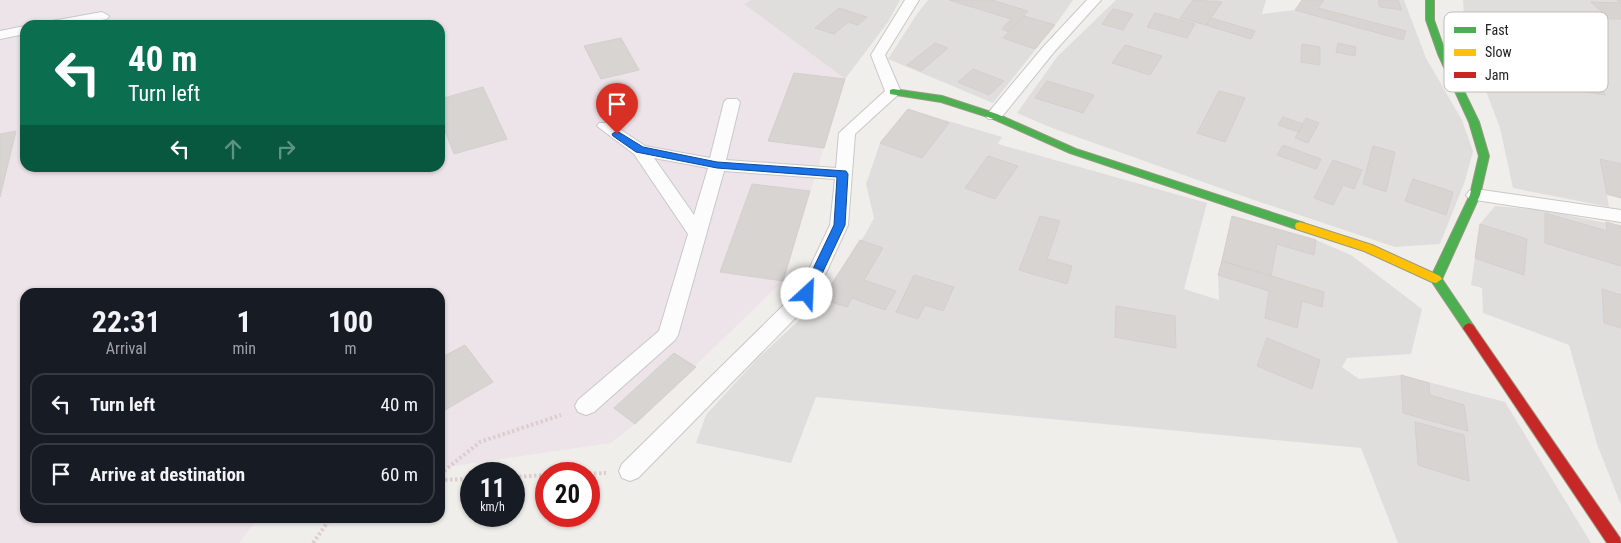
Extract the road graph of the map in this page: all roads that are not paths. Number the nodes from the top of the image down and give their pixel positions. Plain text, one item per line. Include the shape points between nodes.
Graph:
1 (912, 0) edge
2 (1094, 0) edge
3 (1430, 0) edge
4 (102, 16) dead end
5 (80, 20) edge
6 (20, 31) edge
7 (0, 35) edge
8 (1444, 58) edge
9 (893, 92) junction
10 (1460, 92) edge
11 (732, 102) dead end
12 (994, 116) junction
13 (605, 126) dead end
14 (640, 150) junction
15 (717, 165) junction
16 (843, 174) junction
17 (1475, 195) junction
18 (1621, 216) edge
19 (698, 234) junction
20 (1436, 279) junction
21 (586, 406) road end
22 (630, 472) dead end
23 (1615, 543) edge

1 - 9 lane via 878,55
2 - 12 lane
3 - 8 street via 1430,20
4 - 5 lane
6 - 7 lane
9 - 12 street via 942,99
9 - 16 lane via 847,133
10 - 17 street via 1474,122 1484,156
11 - 15 lane
12 - 20 street via 1073,151 1368,248
13 - 14 lane
14 - 15 lane
14 - 19 lane
15 - 16 lane
15 - 19 lane
16 - 22 lane via 839,225 807,294
17 - 18 lane
17 - 20 street
19 - 21 lane via 668,334
20 - 23 street

